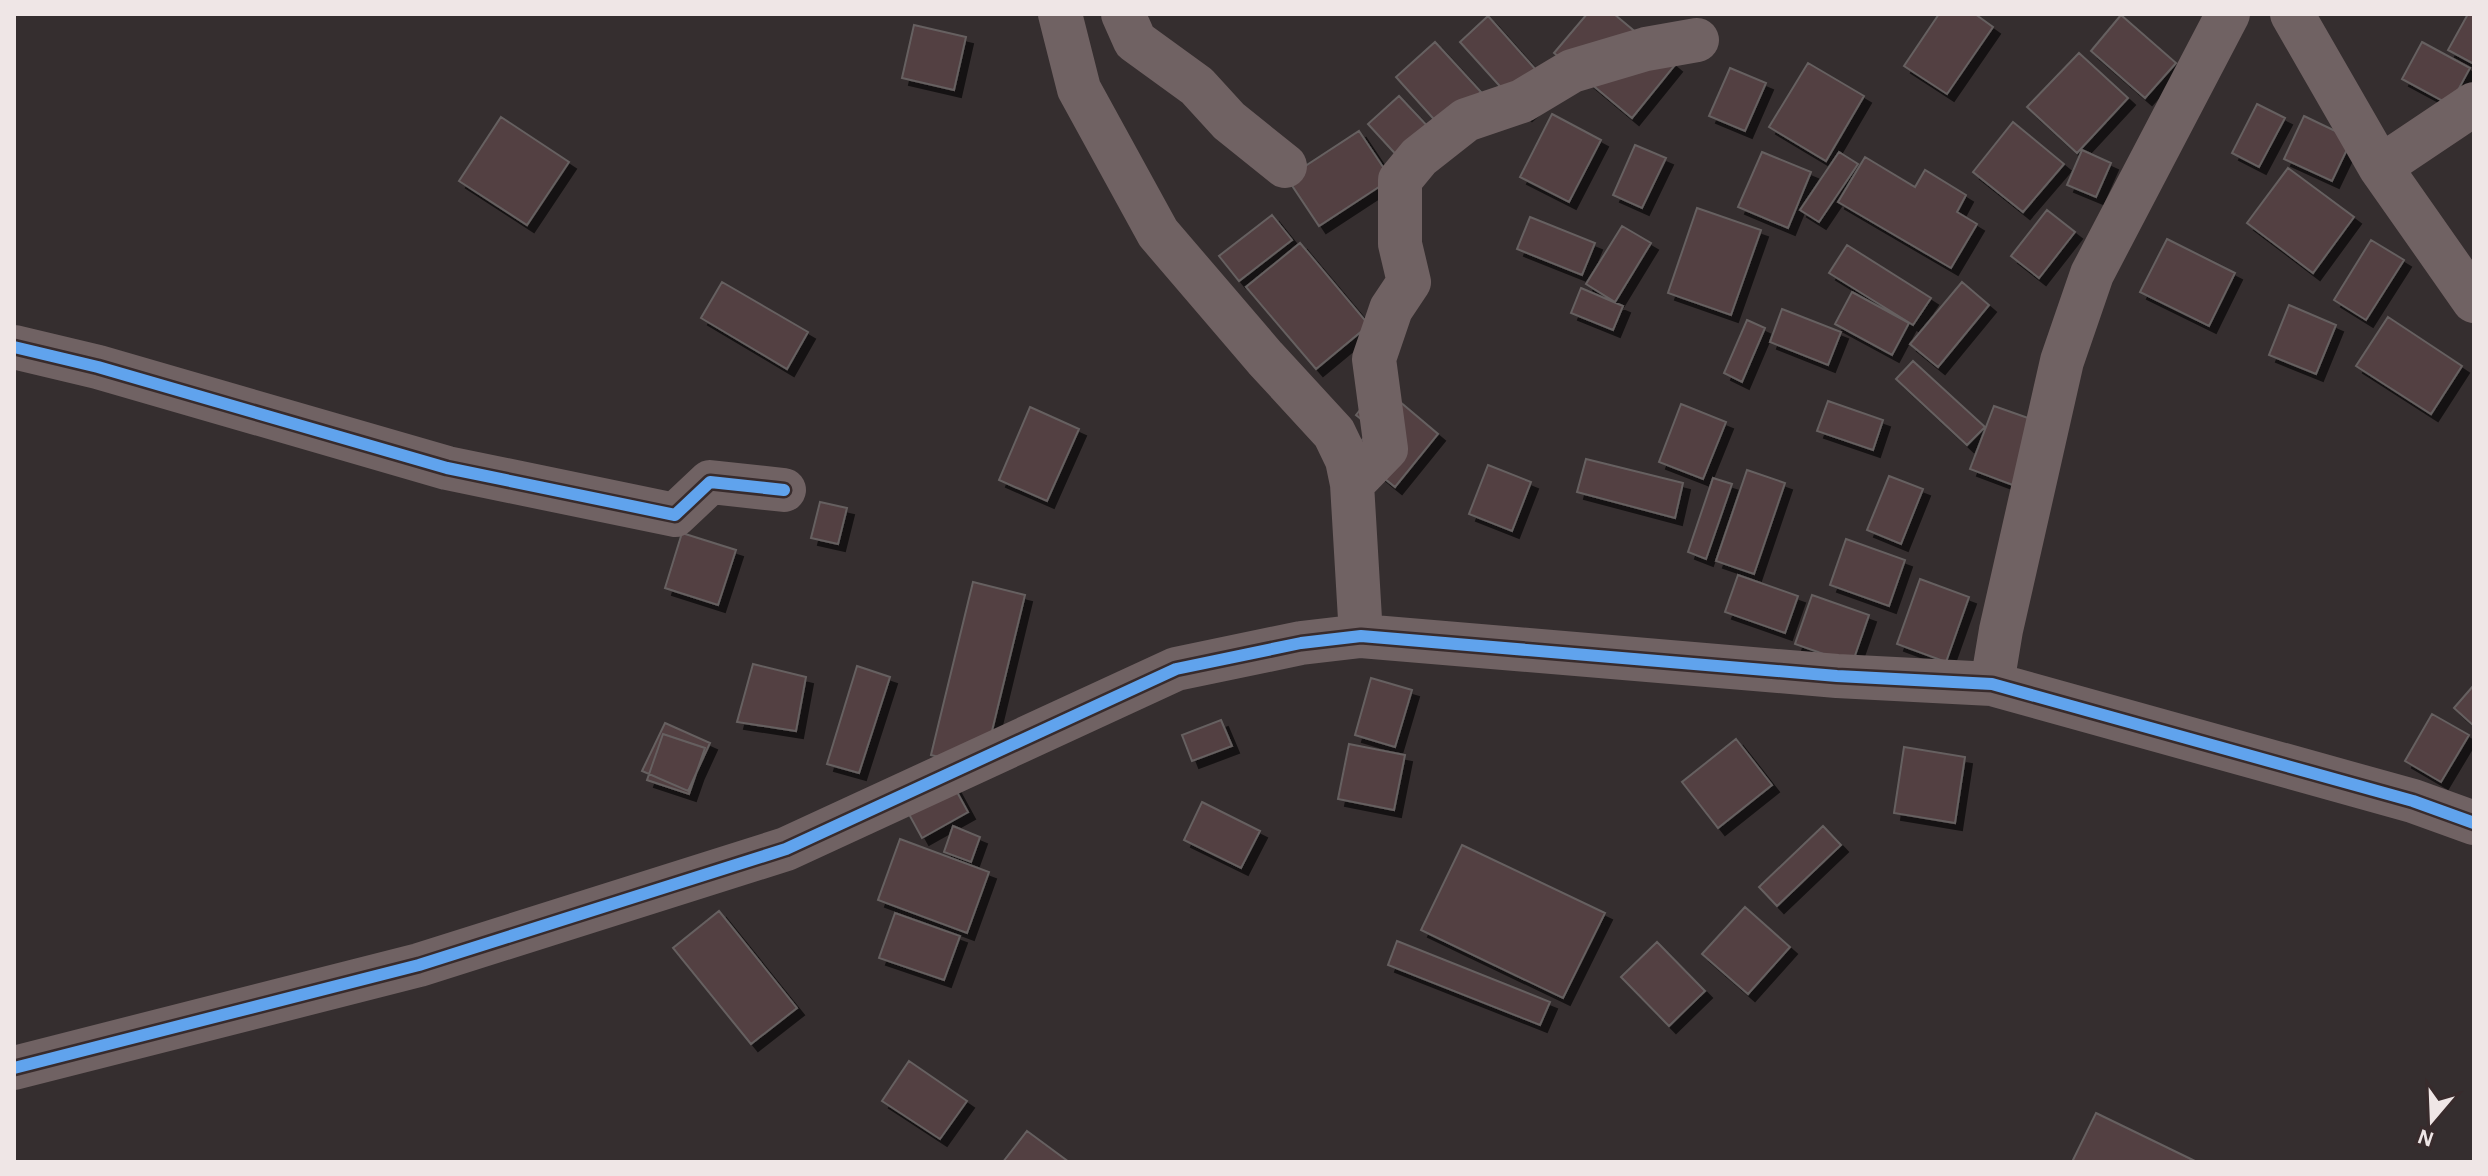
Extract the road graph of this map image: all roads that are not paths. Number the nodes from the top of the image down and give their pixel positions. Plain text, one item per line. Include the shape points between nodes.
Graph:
1 (1060, 14) edge
2 (1123, 14) edge
3 (1655, 14) edge
4 (2228, 14) edge
5 (2292, 14) edge
6 (2474, 104) edge
7 (1285, 166) dead end
8 (2380, 167) junction
9 (2474, 301) edge
10 (14, 347) edge
11 (1352, 484) junction
12 (784, 490) dead end
13 (1361, 636) junction
14 (1992, 684) junction
15 (2474, 823) edge
16 (14, 1068) edge

1 - 11 street via 1079,89 1158,233 1334,433
2 - 7 street via 1135,41 1197,86 1229,121
3 - 11 street via 1697,40 1572,71 1522,101 1466,120 1419,157 1400,180 1400,244 1409,282 1391,309 1374,359 1386,449
4 - 14 street via 2092,274 2062,361
5 - 8 street
6 - 8 street
8 - 9 street
10 - 12 street via 447,468 675,515 710,482
11 - 13 street
13 - 14 street
13 - 16 street via 1176,669 786,849 419,965
14 - 15 street via 2413,801

